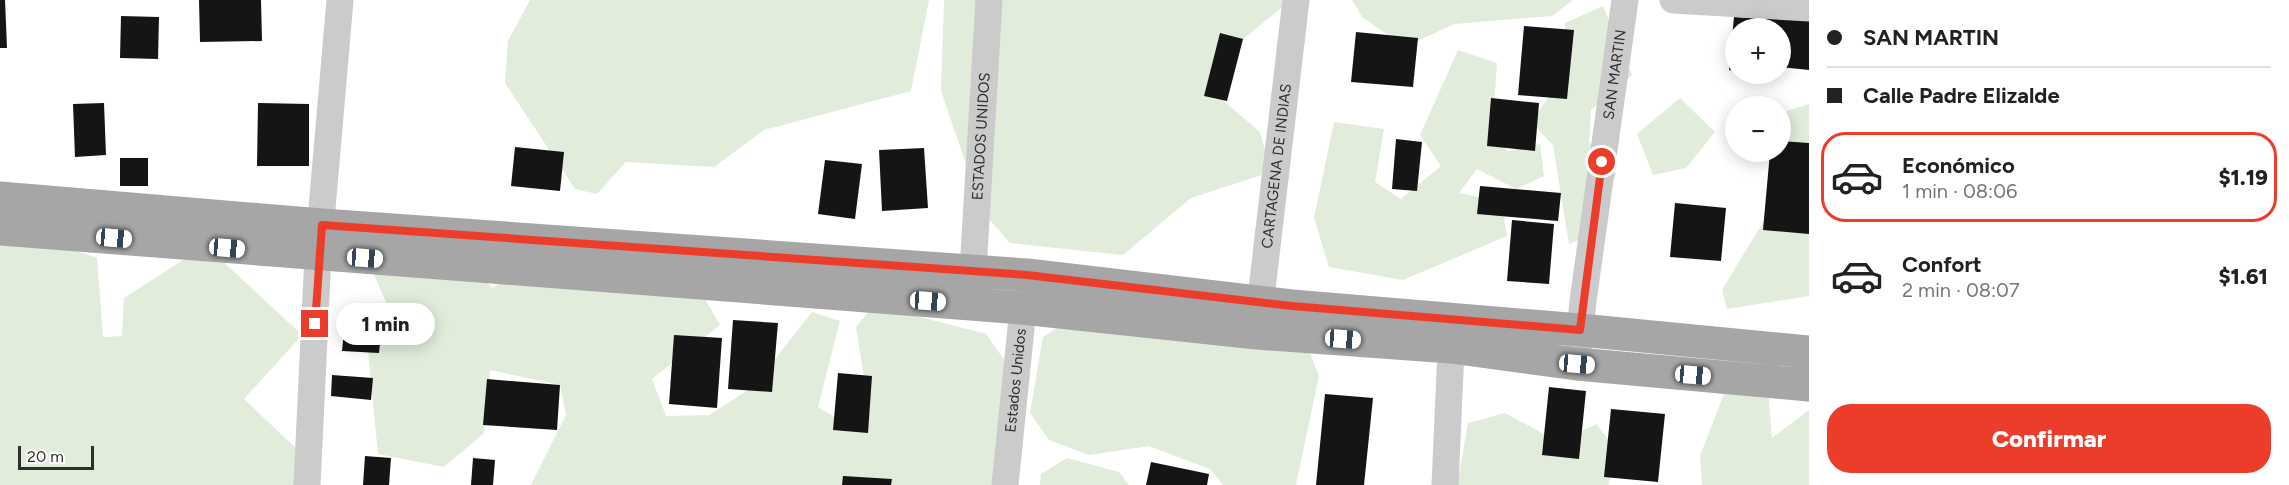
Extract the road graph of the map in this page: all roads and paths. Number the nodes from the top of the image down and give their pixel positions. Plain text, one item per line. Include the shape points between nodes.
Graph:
1 (340, 0) edge
2 (989, 0) edge
3 (1296, 0) edge
4 (1625, 0) edge
5 (1673, 0) edge
6 (1809, 9) edge
7 (0, 198) edge
8 (0, 229) edge
9 (320, 240) junction
10 (973, 271) junction
11 (1027, 275) junction
12 (1022, 308) junction
13 (1258, 317) junction
14 (1580, 330) junction
15 (1451, 334) junction
16 (1809, 352) edge
17 (1577, 364) junction
18 (1809, 385) edge
19 (307, 485) edge
20 (1005, 485) edge
21 (1445, 485) edge

1 - 9 street
2 - 10 street, ESTADOS UNIDOS
3 - 13 street, CARTAGENA DE INDIAS
4 - 14 street, SAN MARTIN
5 - 6 street
7 - 9 main road
8 - 9 main road
9 - 10 main road
9 - 12 main road
9 - 19 street
10 - 11 main road
11 - 12 street, Estados Unidos
11 - 13 main road
12 - 13 main road
12 - 20 street, Estados Unidos
13 - 15 main road
14 - 15 main road
14 - 16 main road
14 - 17 street, SAN MARTIN
15 - 17 main road
15 - 21 street
17 - 18 main road

